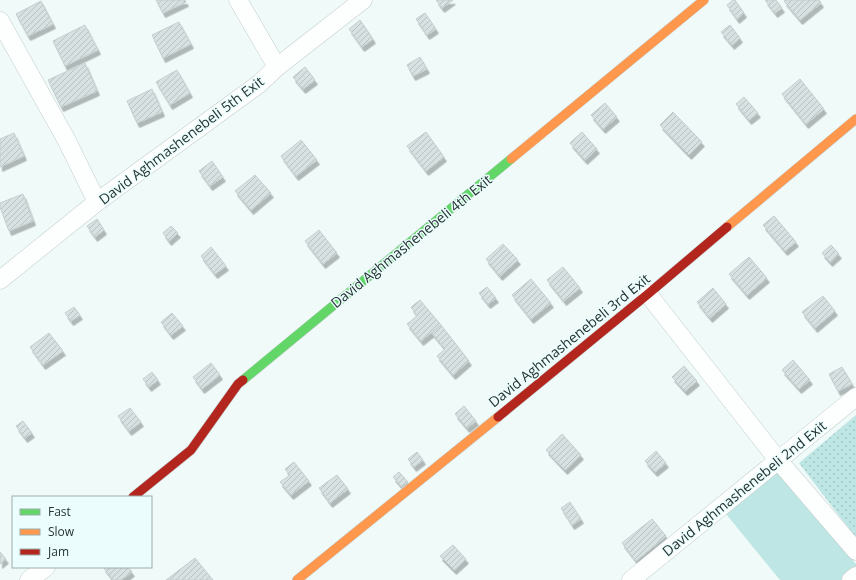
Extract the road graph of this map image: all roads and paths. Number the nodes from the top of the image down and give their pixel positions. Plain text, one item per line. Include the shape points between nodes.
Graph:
1 (238, 0) edge
2 (363, 0) edge
3 (704, 0) edge
4 (0, 21) edge
5 (277, 67) junction
6 (856, 119) edge
7 (97, 202) junction
8 (0, 280) edge
9 (648, 294) junction
10 (856, 397) edge
11 (778, 460) junction
12 (134, 496) edge
13 (856, 550) edge
14 (45, 568) edge
15 (856, 576) edge
16 (29, 580) edge
17 (297, 580) edge
18 (631, 580) edge
19 (851, 580) edge

1 - 5 street
2 - 5 street, David Aghmashenebeli 5th Exit
3 - 12 street, David Aghmashenebeli 4th Exit via 238,384 191,450
4 - 7 street via 67,141
5 - 7 street, David Aghmashenebeli 5th Exit via 259,84
6 - 9 street, David Aghmashenebeli 3rd Exit
7 - 8 street, David Aghmashenebeli 5th Exit
9 - 11 street
9 - 17 street, David Aghmashenebeli 3rd Exit
10 - 11 street, David Aghmashenebeli 2nd Exit
11 - 13 street
11 - 18 street, David Aghmashenebeli 2nd Exit
14 - 16 street
15 - 19 street

